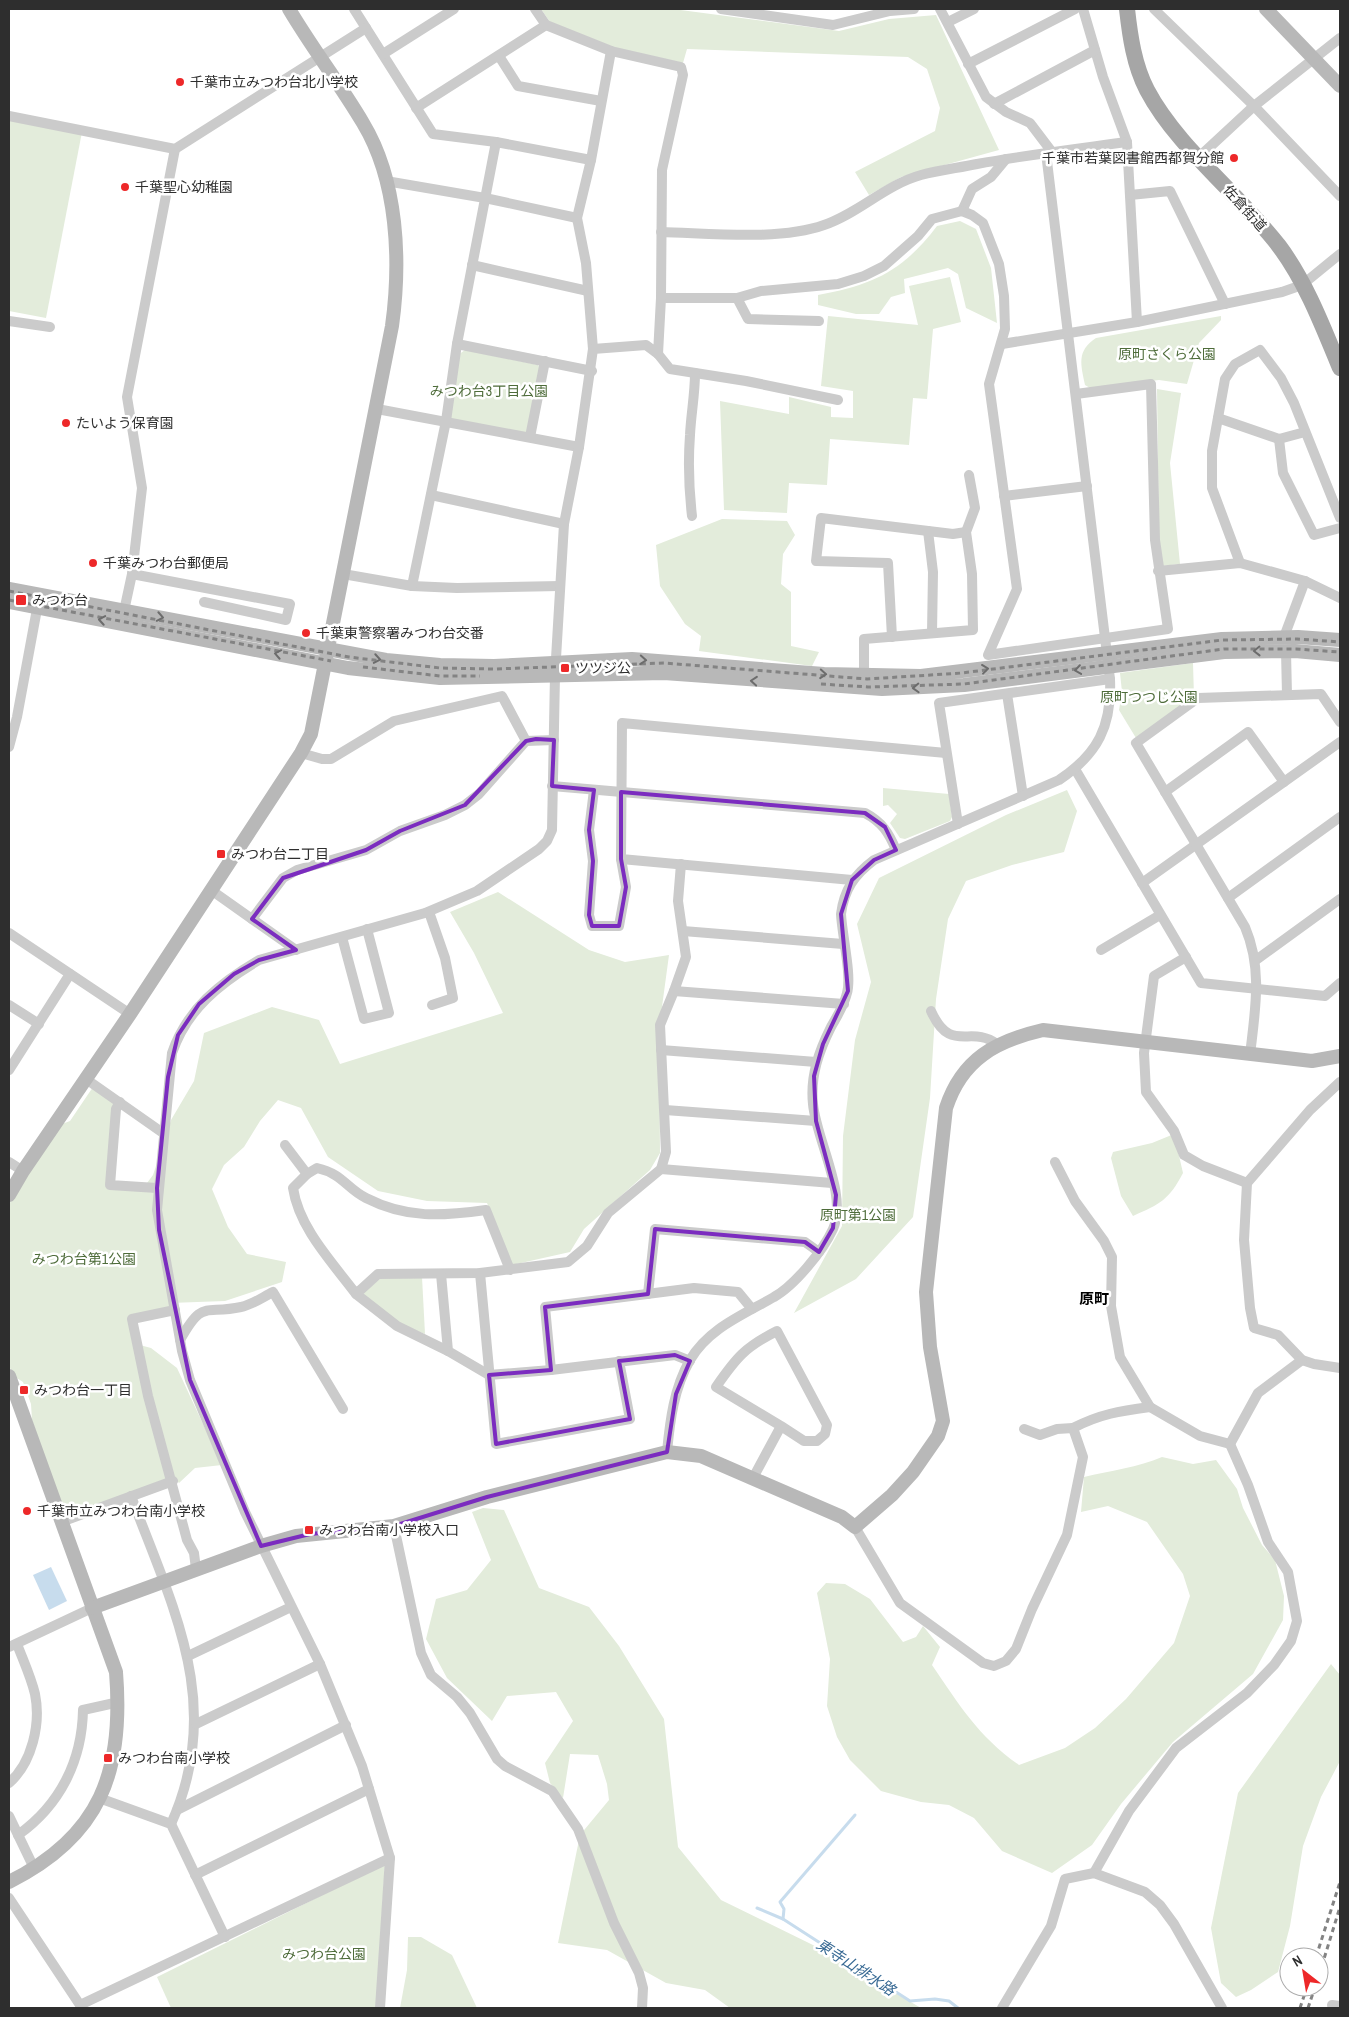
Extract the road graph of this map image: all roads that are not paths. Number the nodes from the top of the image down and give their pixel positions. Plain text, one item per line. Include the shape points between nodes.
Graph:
1 (289, 9) edge
2 (354, 9) edge
3 (454, 9) edge
4 (536, 9) edge
5 (721, 9) edge
6 (782, 9) edge
7 (914, 9) edge
8 (940, 9) edge
9 (974, 9) edge
10 (1074, 9) edge
11 (1083, 9) edge
12 (1127, 9) edge
13 (1154, 9) edge
14 (1266, 9) edge
15 (888, 10) edge
16 (775, 17) junction
17 (948, 22) junction
18 (546, 26) junction
19 (366, 28) junction
20 (1340, 38) edge
21 (1095, 50) junction
22 (611, 51) junction
23 (383, 54) junction
24 (499, 56) junction
25 (319, 58) junction
26 (1314, 59) junction
27 (968, 64) junction
28 (1340, 86) edge
29 (601, 101) junction
30 (994, 104) junction
31 (1254, 106) junction
32 (416, 108) junction
33 (9, 116) edge
34 (496, 142) junction
35 (1127, 142) junction
36 (176, 149) junction
37 (1049, 152) junction
38 (1199, 157) junction
39 (1006, 159) junction
40 (591, 160) junction
41 (386, 181) junction
42 (1130, 195) junction
43 (1340, 196) edge
44 (485, 198) junction
45 (962, 211) junction
46 (577, 218) junction
47 (661, 232) junction
48 (1340, 254) edge
49 (472, 265) junction
50 (1302, 285) junction
51 (588, 291) junction
52 (661, 298) junction
53 (737, 298) junction
54 (1225, 304) junction
55 (9, 321) edge
56 (819, 321) dead end
57 (1137, 322) junction
58 (50, 328) dead end
59 (1069, 334) junction
60 (457, 344) junction
61 (1002, 344) junction
62 (593, 349) junction
63 (658, 354) junction
64 (545, 361) junction
65 (1340, 368) edge
66 (592, 371) junction
67 (695, 373) junction
68 (1076, 394) junction
69 (838, 400) dead end
70 (377, 409) junction
71 (1218, 418) junction
72 (446, 421) junction
73 (1305, 432) junction
74 (530, 437) junction
75 (1279, 439) junction
76 (579, 447) junction
77 (969, 475) dead end
78 (1087, 486) junction
79 (431, 495) junction
80 (1004, 496) junction
81 (692, 516) dead end
82 (1340, 518) edge
83 (564, 524) junction
84 (1340, 528) edge
85 (928, 531) junction
86 (966, 532) junction
87 (1240, 563) junction
88 (1158, 571) junction
89 (132, 574) junction
90 (343, 574) junction
91 (1306, 580) junction
92 (412, 586) junction
93 (560, 586) junction
94 (9, 589) edge
95 (1340, 598) edge
96 (9, 602) edge
97 (204, 602) dead end
98 (37, 609) junction
99 (124, 610) junction
100 (932, 633) junction
101 (892, 637) junction
102 (1105, 638) junction
103 (1340, 640) edge
104 (1285, 644) junction
105 (1340, 655) edge
106 (327, 657) junction
107 (1109, 666) junction
108 (556, 669) junction
109 (864, 676) junction
110 (1007, 694) junction
111 (1287, 696) junction
112 (1340, 722) edge
113 (554, 740) junction
114 (526, 741) junction
115 (1340, 742) edge
116 (9, 747) edge
117 (946, 752) junction
118 (301, 753) junction
119 (1075, 769) junction
120 (1284, 782) junction
121 (552, 786) junction
122 (594, 790) junction
123 (621, 792) junction
124 (1165, 792) junction
125 (1023, 796) junction
126 (1340, 818) edge
127 (958, 824) junction
128 (1196, 845) junction
129 (896, 850) junction
130 (621, 859) junction
131 (681, 864) junction
132 (852, 880) junction
133 (1142, 883) junction
134 (211, 890) junction
135 (1228, 898) junction
136 (1340, 899) edge
137 (429, 912) junction
138 (1160, 915) junction
139 (252, 919) junction
140 (367, 929) junction
141 (683, 930) junction
142 (9, 933) edge
143 (342, 936) junction
144 (843, 944) junction
145 (296, 950) junction
146 (1101, 950) dead end
147 (1186, 957) junction
148 (1256, 960) junction
149 (70, 974) junction
150 (1340, 983) edge
151 (1257, 990) junction
152 (674, 991) junction
153 (844, 1004) junction
154 (9, 1005) edge
155 (432, 1005) dead end
156 (931, 1011) dead end
157 (130, 1014) junction
158 (39, 1024) junction
159 (1145, 1043) junction
160 (997, 1044) junction
161 (661, 1050) junction
162 (1250, 1055) junction
163 (1340, 1056) edge
164 (816, 1062) junction
165 (9, 1070) edge
166 (86, 1079) junction
167 (1340, 1082) edge
168 (120, 1102) junction
169 (665, 1110) junction
170 (816, 1121) junction
171 (163, 1133) junction
172 (285, 1145) dead end
173 (9, 1162) edge
174 (1054, 1162) dead end
175 (661, 1169) junction
176 (22, 1171) junction
177 (307, 1174) junction
178 (832, 1183) junction
179 (1247, 1183) junction
180 (157, 1188) junction
181 (9, 1195) edge
182 (819, 1252) junction
183 (510, 1270) junction
184 (480, 1273) junction
185 (441, 1274) junction
186 (356, 1294) junction
187 (648, 1294) junction
188 (752, 1309) junction
189 (174, 1310) junction
190 (180, 1340) junction
191 (448, 1350) junction
192 (1302, 1360) junction
193 (618, 1361) junction
194 (690, 1361) junction
195 (1340, 1368) edge
196 (551, 1370) junction
197 (489, 1375) junction
198 (9, 1376) edge
199 (1150, 1407) junction
200 (343, 1408) dead end
201 (781, 1426) junction
202 (1073, 1428) junction
203 (1024, 1429) dead end
204 (1230, 1444) junction
205 (667, 1452) junction
206 (753, 1478) junction
207 (173, 1481) junction
208 (131, 1496) junction
209 (61, 1522) junction
210 (394, 1526) junction
211 (855, 1528) junction
212 (261, 1546) junction
213 (196, 1570) junction
214 (163, 1581) junction
215 (290, 1607) junction
216 (92, 1608) junction
217 (13, 1646) edge
218 (188, 1656) junction
219 (320, 1664) junction
220 (118, 1702) junction
221 (196, 1724) junction
222 (346, 1725) junction
223 (9, 1783) edge
224 (369, 1789) junction
225 (98, 1798) junction
226 (177, 1810) junction
227 (9, 1816) edge
228 (171, 1824) junction
229 (18, 1835) junction
230 (390, 1858) junction
231 (34, 1868) junction
232 (1094, 1873) junction
233 (195, 1875) junction
234 (9, 1882) edge
235 (9, 1898) edge
236 (225, 1937) junction
237 (380, 2008) edge
238 (642, 2008) edge
239 (1002, 2008) edge
240 (1222, 2008) edge

1 - 25 street
2 - 19 street
3 - 23 street
4 - 18 street
5 - 16 street
6 - 16 street
7 - 15 street
8 - 17 street
9 - 17 street
10 - 27 street
11 - 21 street
12 - 38 main road, 佐倉街道 via 1135,56 1146,88 1162,114
13 - 31 street
14 - 26 street
15 - 16 street via 833,25
17 - 27 street
18 - 22 street
18 - 24 street
19 - 23 street
19 - 25 street
20 - 26 street
21 - 30 street
21 - 35 street
22 - 29 street
22 - 47 street via 682,67 662,170
23 - 32 street
24 - 29 street via 518,86
24 - 32 street
25 - 36 street
25 - 41 street via 364,124
26 - 28 street
26 - 31 street
27 - 30 street via 986,97
29 - 40 street
30 - 37 street via 1030,123
31 - 38 street
31 - 43 street
32 - 34 street via 433,134
33 - 36 street
34 - 40 street
34 - 44 street
35 - 37 street
35 - 42 street
36 - 89 street via 127,397 142,488
37 - 39 street
37 - 59 street
38 - 50 main road, 佐倉街道 via 1280,248
39 - 45 street via 991,177 972,189
39 - 47 street via 901,181 855,212 823,226 773,233
40 - 46 street
41 - 44 street
41 - 70 street via 393,218 396,297
42 - 54 street via 1170,191
42 - 57 street
44 - 46 street
44 - 49 street
45 - 53 street via 932,219 900,253 864,276 838,284 761,291
45 - 61 street via 983,224 999,264 1005,320
46 - 51 street
47 - 52 street
48 - 50 street
49 - 51 street
49 - 60 street
50 - 54 street
50 - 65 main road, 佐倉街道
51 - 62 street
52 - 53 street
52 - 63 street
53 - 56 street via 748,319
54 - 57 street
55 - 58 street
57 - 59 street
59 - 61 street
59 - 68 street
60 - 64 street
60 - 72 street
61 - 80 street via 989,384
62 - 63 street via 646,345
62 - 66 street
63 - 67 street via 670,369
64 - 66 street
64 - 74 street
66 - 76 street
67 - 69 street
67 - 81 street via 690,434
68 - 78 street
68 - 88 street via 1151,384 1154,540
70 - 72 street
70 - 90 street
71 - 73 street via 1225,379 1235,364 1260,350 1281,378
71 - 75 street
71 - 87 street via 1211,479
72 - 74 street
72 - 79 street
73 - 75 street
73 - 82 street
74 - 76 street
75 - 84 street via 1283,473 1314,535
76 - 83 street
77 - 86 street via 975,508
78 - 80 street
78 - 102 street
79 - 83 street
79 - 92 street
80 - 102 street via 1017,589 988,655
83 - 93 street
85 - 86 street
85 - 100 street via 933,572
85 - 101 street via 821,518 816,561 888,563
86 - 100 street via 972,574 973,630
87 - 88 street
87 - 91 street
88 - 102 street via 1168,629
89 - 97 street via 290,604 286,620
89 - 99 street
90 - 92 street
90 - 106 street
91 - 95 street
91 - 104 street
92 - 93 street
93 - 108 street
94 - 99 street
96 - 98 street
106 -> 98 street
98 - 116 street
99 -> 106 street
100 - 101 street
101 - 109 street via 864,639
102 - 107 street
103 - 104 street
104 - 105 street
104 - 107 street
104 - 111 street
106 - 108 street
106 - 118 street via 311,734
107 -> 108 street via 964,685 882,689 664,673
109 -> 107 street via 929,676
107 - 110 street
107 - 119 street via 1111,702 1108,718 1093,750
108 -> 109 street via 632,659
108 - 113 street
110 - 117 street via 939,703
110 - 125 street
111 - 112 street via 1322,694
111 - 124 street via 1198,698 1136,744
113 - 114 street
113 - 121 street
114 - 118 street via 502,696 394,721 331,759
114 - 139 street via 465,805 400,831 366,850 297,870 283,878
115 - 120 street
117 - 123 street via 622,723
117 - 127 street
118 - 134 street
119 - 125 street
119 - 133 street
120 - 124 street via 1248,732
120 - 128 street
121 - 122 street
121 - 137 street via 552,830 548,841 477,891
122 - 123 street
122 - 130 street via 589,830 594,861 589,915 592,926 619,926 626,887
123 - 129 street via 865,813 885,827
123 - 130 street
124 - 128 street
125 - 127 street
126 - 135 street
127 - 129 street
128 - 133 street
128 - 135 street
129 - 132 street via 874,860
130 - 131 street
131 - 132 street
131 - 141 street via 678,901
132 - 144 street via 841,914
133 - 138 street
134 - 139 street
134 - 157 street
135 - 148 street via 1245,927
136 - 148 street
137 - 140 street
137 - 155 street via 445,958 453,998
138 - 146 street
138 - 147 street
139 - 145 street
140 - 143 street
140 - 143 street via 389,1013 364,1019
141 - 144 street
141 - 152 street via 686,957
142 - 149 street
143 - 145 street
144 - 153 street via 848,978
145 - 171 street via 259,960 234,974 189,1017 172,1053
147 - 151 street via 1201,983
147 - 159 street via 1154,976
148 - 151 street
149 - 157 street
149 - 158 street
150 - 151 street via 1325,996
151 - 162 street
152 - 153 street
152 - 161 street via 660,1025
153 - 164 street
154 - 158 street
156 - 160 street via 937,1025 952,1036 989,1038
157 - 166 street
158 - 165 street
159 - 160 street via 1043,1030
159 - 162 street
159 - 179 street via 1146,1092 1174,1131 1184,1155
160 - 211 street via 963,1074 946,1108 926,1292 930,1347 944,1421 938,1436 913,1472
161 - 164 street
161 - 169 street
162 - 163 street via 1312,1061
164 - 170 street via 812,1091
166 - 168 street
166 - 176 street
167 - 179 street via 1310,1110
168 - 171 street
168 - 180 street via 116,1109 110,1185
169 - 170 street
169 - 175 street via 666,1152
170 - 178 street
171 - 180 street
172 - 177 street
173 - 176 street
174 - 199 street via 1112,1257 1111,1306 1118,1350
175 - 178 street
175 - 183 street via 608,1213 587,1246 568,1262
176 - 181 street
177 - 183 street via 317,1168 332,1171 364,1198 405,1213 442,1216 486,1210
177 - 186 street via 293,1188 296,1206
178 - 182 street via 836,1195 833,1228
179 - 192 street via 1244,1240 1254,1328 1278,1335
180 - 189 street via 159,1230
182 - 187 street via 805,1242 655,1229
182 - 188 street via 787,1288
183 - 184 street
184 - 185 street
184 - 197 street
185 - 186 street via 378,1274
185 - 191 street
186 - 191 street via 396,1326
187 - 188 street via 694,1288 738,1292
187 - 196 street via 545,1307
188 - 194 street via 728,1322 700,1347
189 - 190 street
189 - 207 street via 132,1319 148,1396
190 - 200 street via 193,1317 206,1310 242,1307 273,1292
190 - 212 street via 190,1380
191 - 197 street
192 - 195 street
192 - 204 street via 1258,1393
193 - 194 street via 675,1355
193 - 196 street
193 - 197 street via 630,1419 496,1444
194 - 205 street via 673,1407
196 - 197 street
198 - 209 street
199 - 202 street via 1095,1416
199 - 204 street via 1200,1436
201 - 201 street via 716,1387 738,1355 777,1331 827,1425 825,1434 817,1441 804,1440
201 - 206 street
202 - 203 street via 1040,1434
202 - 211 street via 1083,1456 1067,1535 1016,1649 1006,1662 994,1666 983,1663 900,1603
204 - 232 street via 1268,1542 1288,1572 1296,1621 1291,1641 1274,1665 1247,1693 1176,1748 1129,1811
205 - 206 street via 701,1456
205 - 210 street via 487,1497
206 - 211 street via 842,1518
207 - 208 street
207 - 213 street
208 - 209 street
208 - 214 street
209 - 216 street
210 - 212 street via 310,1534
210 - 238 street via 421,1653 431,1674 470,1713 496,1759 552,1790 578,1829 614,1923 638,1973 643,1988
212 - 213 street
212 - 215 street
213 - 214 street
214 - 216 street
214 - 218 street
215 - 218 street
215 - 219 street
216 - 217 street
216 - 220 street via 116,1672
217 - 223 street via 35,1695 36,1724 29,1754
218 - 221 street
219 - 221 street
219 - 222 street
220 - 225 street via 115,1757
220 - 229 street via 82,1710 79,1746 64,1785 40,1817
221 - 226 street via 189,1771
222 - 224 street
222 - 226 street
224 - 230 street
224 - 233 street
225 - 228 street
225 - 231 street via 63,1848
226 - 228 street
227 - 229 street
228 - 233 street
229 - 231 street
230 - 236 street
230 - 237 street
231 - 234 street
232 - 239 street via 1066,1880 1051,1926
232 - 240 street via 1145,1892 1160,1905
233 - 236 street
235 - 236 street via 80,2005

